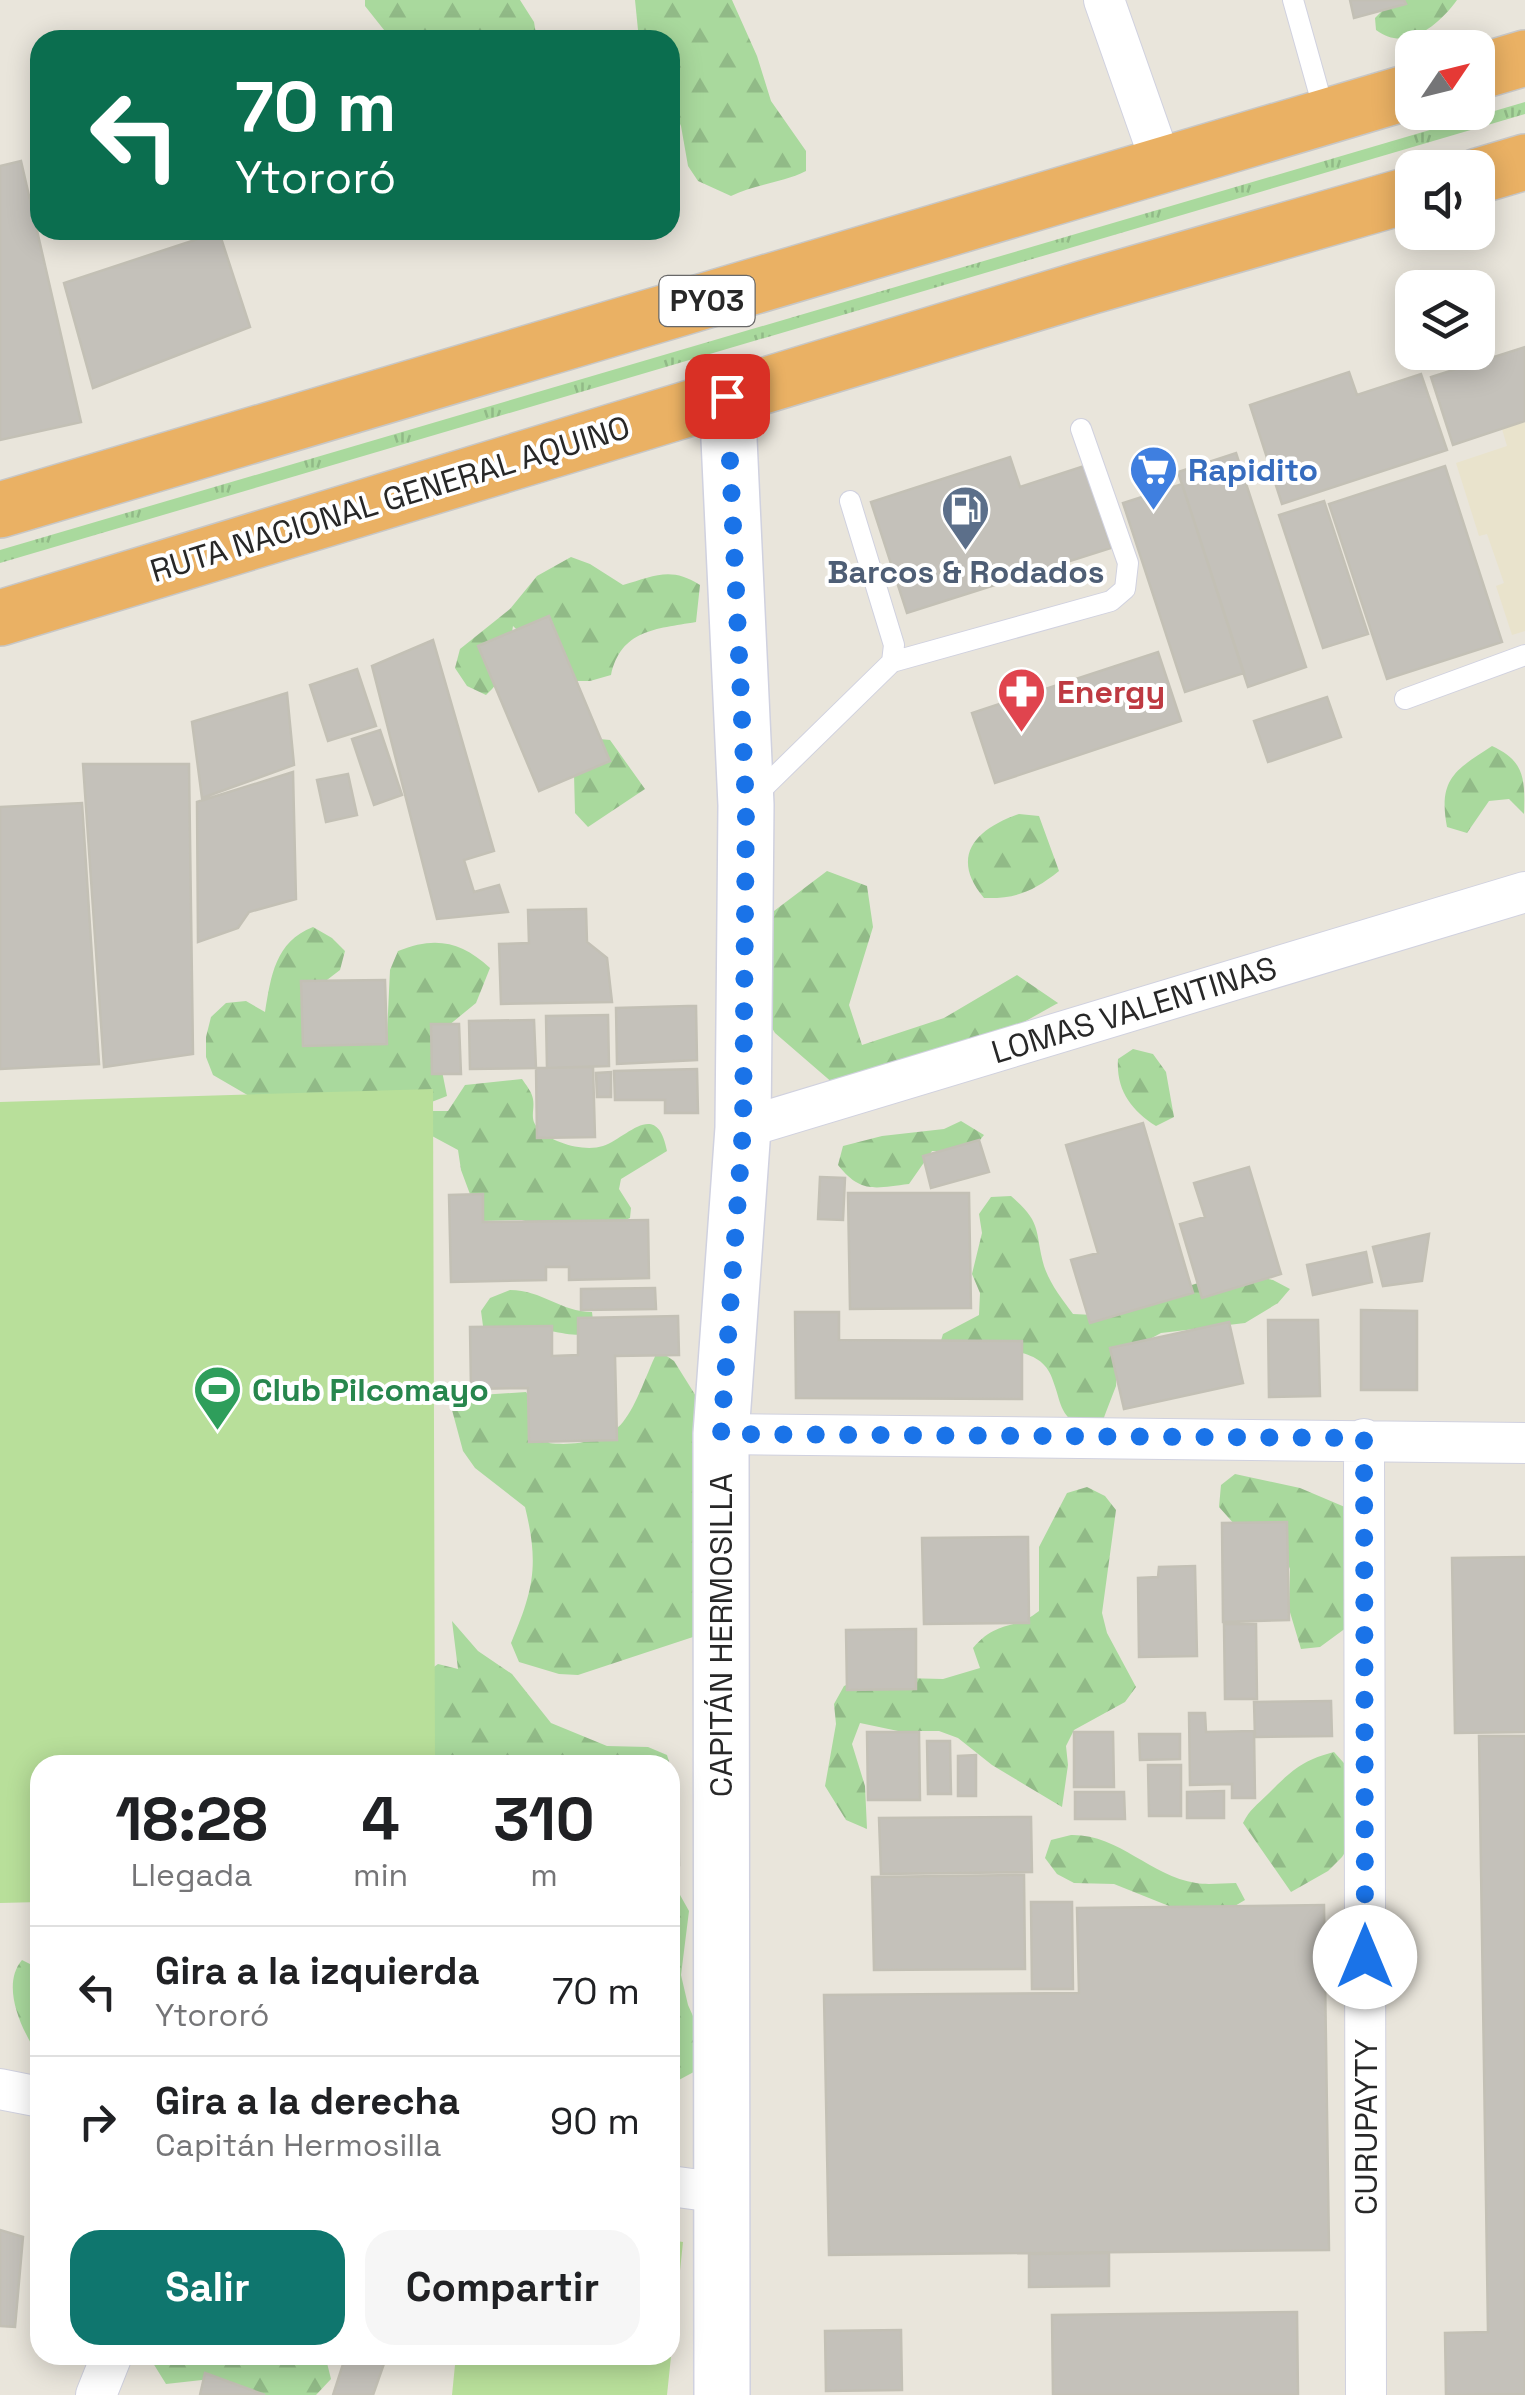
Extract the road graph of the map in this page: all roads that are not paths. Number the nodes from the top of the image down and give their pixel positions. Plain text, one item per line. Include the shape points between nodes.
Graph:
1 (1104, 0) edge
2 (1293, 0) edge
3 (1525, 58) edge
4 (1495, 67) edge
5 (1395, 96) edge
6 (1326, 116) junction
7 (1525, 162) edge
8 (1162, 165) junction
9 (1495, 171) edge
10 (1395, 199) edge
11 (727, 396) junction
12 (1081, 429) dead end
13 (850, 501) dead end
14 (0, 510) edge
15 (0, 618) edge
16 (1525, 654) edge
17 (892, 662) junction
18 (1405, 699) dead end
19 (746, 806) junction
20 (1525, 892) edge
21 (743, 1128) junction
22 (721, 1434) junction
23 (1364, 1438) junction
24 (1525, 1443) edge
25 (0, 2090) edge
26 (30, 2095) edge
27 (696, 2190) edge
28 (108, 2365) edge
29 (96, 2395) edge
30 (722, 2395) edge
31 (1366, 2395) edge

1 - 8 street
2 - 6 lane
3 - 4 highway
5 - 6 highway, PY03
6 - 8 highway, PY03
7 - 9 highway
8 - 14 highway, PY03
10 - 11 highway, RUTA NACIONAL GENERAL AQUINO
11 - 15 highway, RUTA NACIONAL GENERAL AQUINO
11 - 19 street, CAPITÁN HERMOSILLA
12 - 17 lane via 1128,562 1124,588 1111,601
13 - 17 lane via 894,645
16 - 18 lane
17 - 19 lane
19 - 21 street, CAPITÁN HERMOSILLA
20 - 21 street, LOMAS VALENTINAS
21 - 22 street, CAPITÁN HERMOSILLA
22 - 23 street
22 - 27 street, CAPITÁN HERMOSILLA
23 - 24 street
23 - 31 street, CURUPAYTY
25 - 26 street
27 - 30 street, CAPITÁN HERMOSILLA
28 - 29 street

